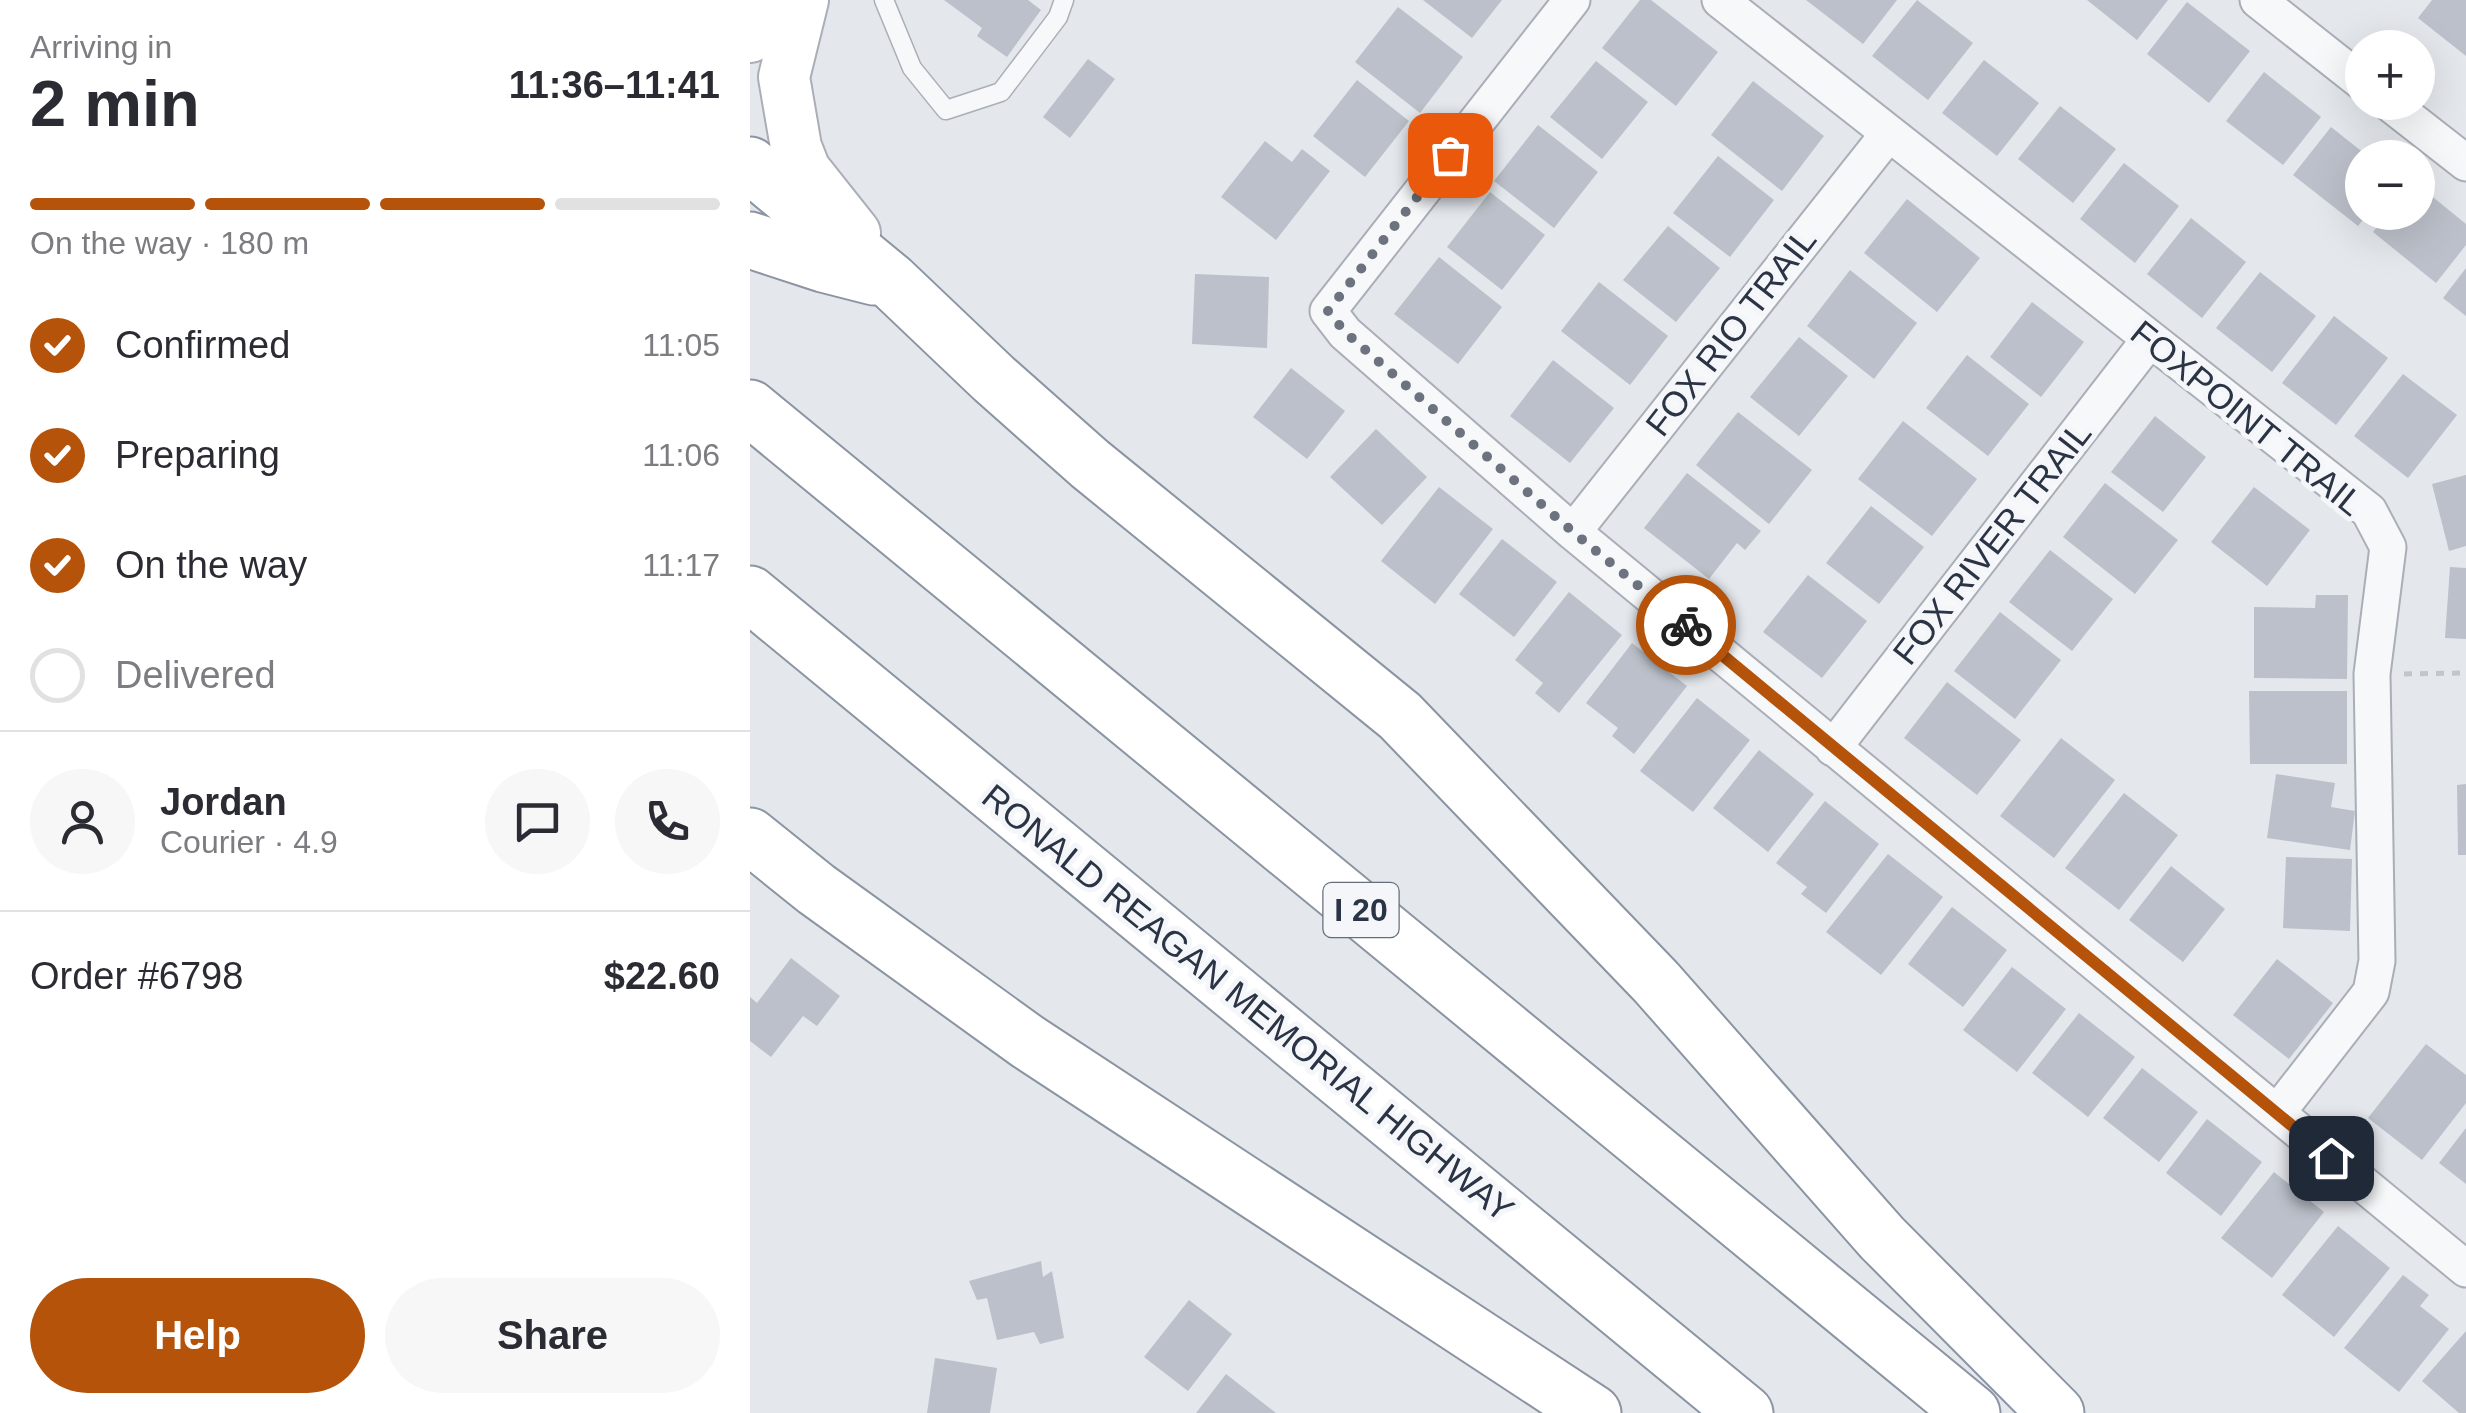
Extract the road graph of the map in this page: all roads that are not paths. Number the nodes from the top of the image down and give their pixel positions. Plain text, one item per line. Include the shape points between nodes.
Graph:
1 (779, 0) edge
2 (804, 0) edge
3 (884, 0) edge
4 (1064, 0) edge
5 (1572, 0) edge
6 (1720, 0) edge
7 (2258, 0) edge
8 (750, 36) edge
9 (2345, 69) edge
10 (2411, 120) edge
11 (1888, 133) junction
12 (2466, 163) edge
13 (750, 165) edge
14 (750, 240) edge
15 (891, 281) junction
16 (2150, 339) junction
17 (750, 408) edge
18 (1573, 532) junction
19 (750, 594) edge
20 (1833, 748) junction
21 (750, 836) edge
22 (2277, 1113) junction
23 (2466, 1268) edge
24 (1593, 1413) edge
25 (1746, 1413) edge
26 (1972, 1413) edge
27 (2056, 1413) edge

1 - 8 main road
2 - 15 main road via 784,77 796,147 812,180
3 - 4 lane via 912,68 946,110 1001,92
5 - 18 street via 1328,311
6 - 11 street, FOXPOINT TRAIL
7 - 9 street
10 - 12 street
11 - 16 street, FOXPOINT TRAIL
11 - 18 street, FOX RIO TRAIL
13 - 15 highway
14 - 15 highway
15 - 27 highway via 1090,464 1400,716 1656,982 1882,1238
16 - 20 street, FOX RIVER TRAIL
16 - 22 street, FOXPOINT TRAIL via 2369,511 2388,547 2372,674 2377,961 2371,992
17 - 26 highway, I 20
18 - 20 street
19 - 25 highway, RONALD REAGAN MEMORIAL HIGHWAY
20 - 22 street
21 - 24 highway via 1028,1042
22 - 23 street

